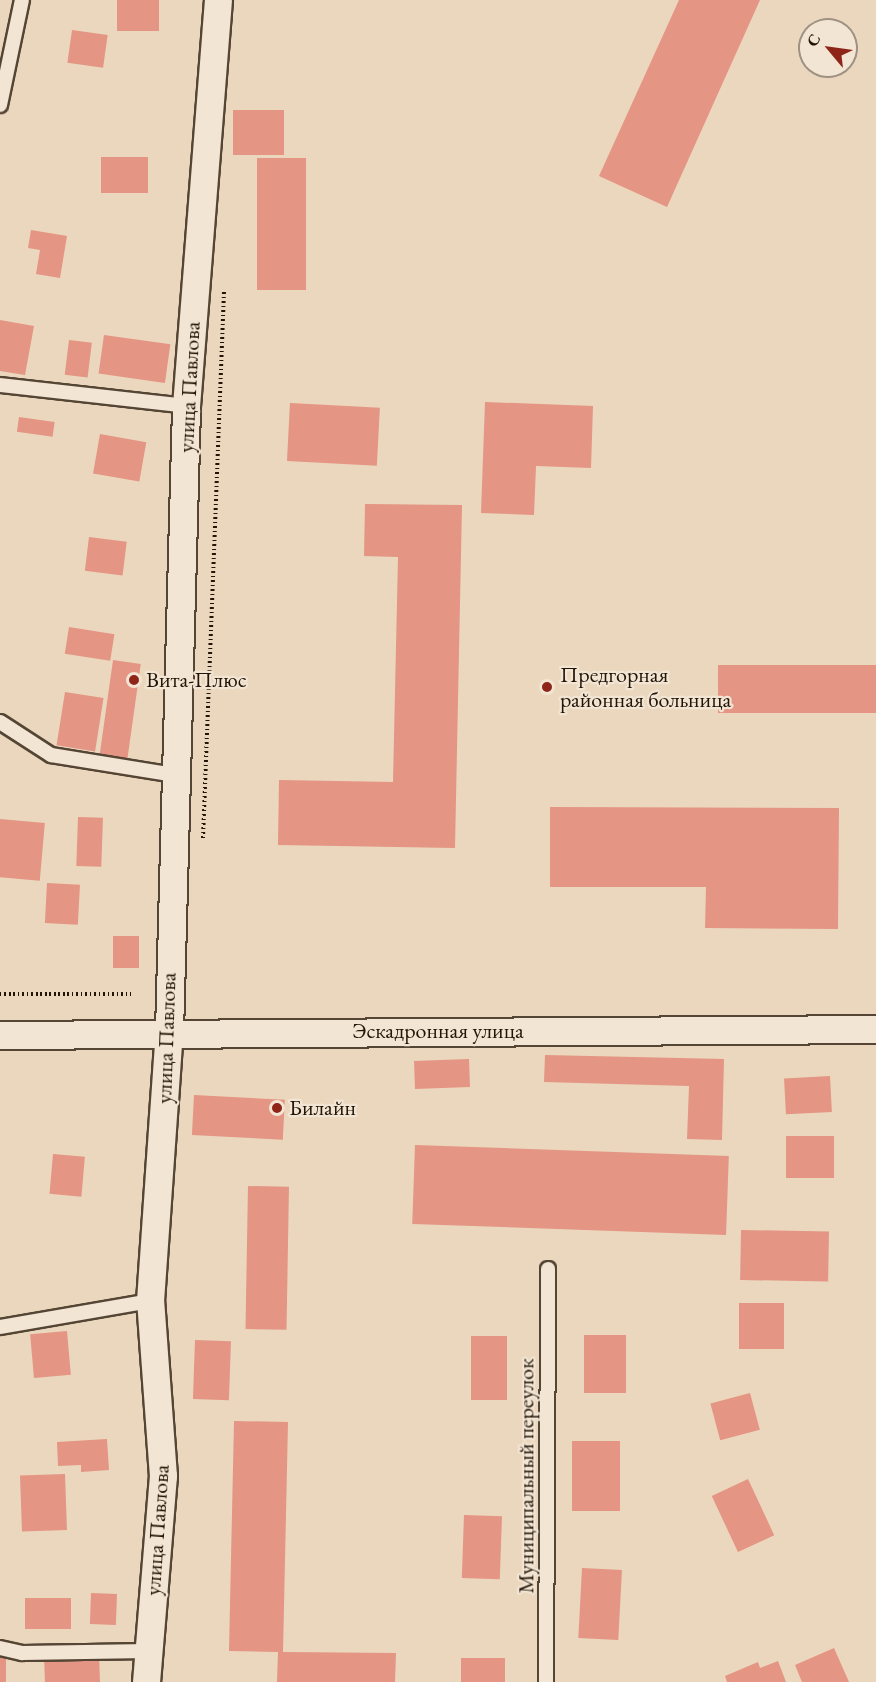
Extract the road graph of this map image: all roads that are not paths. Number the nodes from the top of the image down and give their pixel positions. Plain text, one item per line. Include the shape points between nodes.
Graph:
1 (22, 0) edge
2 (218, 0) edge
3 (0, 105) edge
4 (0, 385) edge
5 (186, 406) junction
6 (0, 722) edge
7 (176, 775) junction
8 (876, 1029) edge
9 (169, 1032) junction
10 (0, 1035) edge
11 (548, 1269) dead end
12 (150, 1301) junction
13 (0, 1327) edge
14 (0, 1648) edge
15 (148, 1651) junction
16 (146, 1682) edge
17 (546, 1682) edge

1 - 3 lane
2 - 5 street, улица Павлова
4 - 5 lane
5 - 7 street, улица Павлова
6 - 7 lane via 51,754
7 - 9 street, улица Павлова
8 - 9 street, Эскадронная улица
9 - 10 street, Эскадронная улица
9 - 12 street, улица Павлова
11 - 17 lane, Муниципальный переулок
12 - 13 lane
12 - 15 street, улица Павлова via 163,1476
14 - 15 lane via 22,1653
15 - 16 street, улица Павлова

